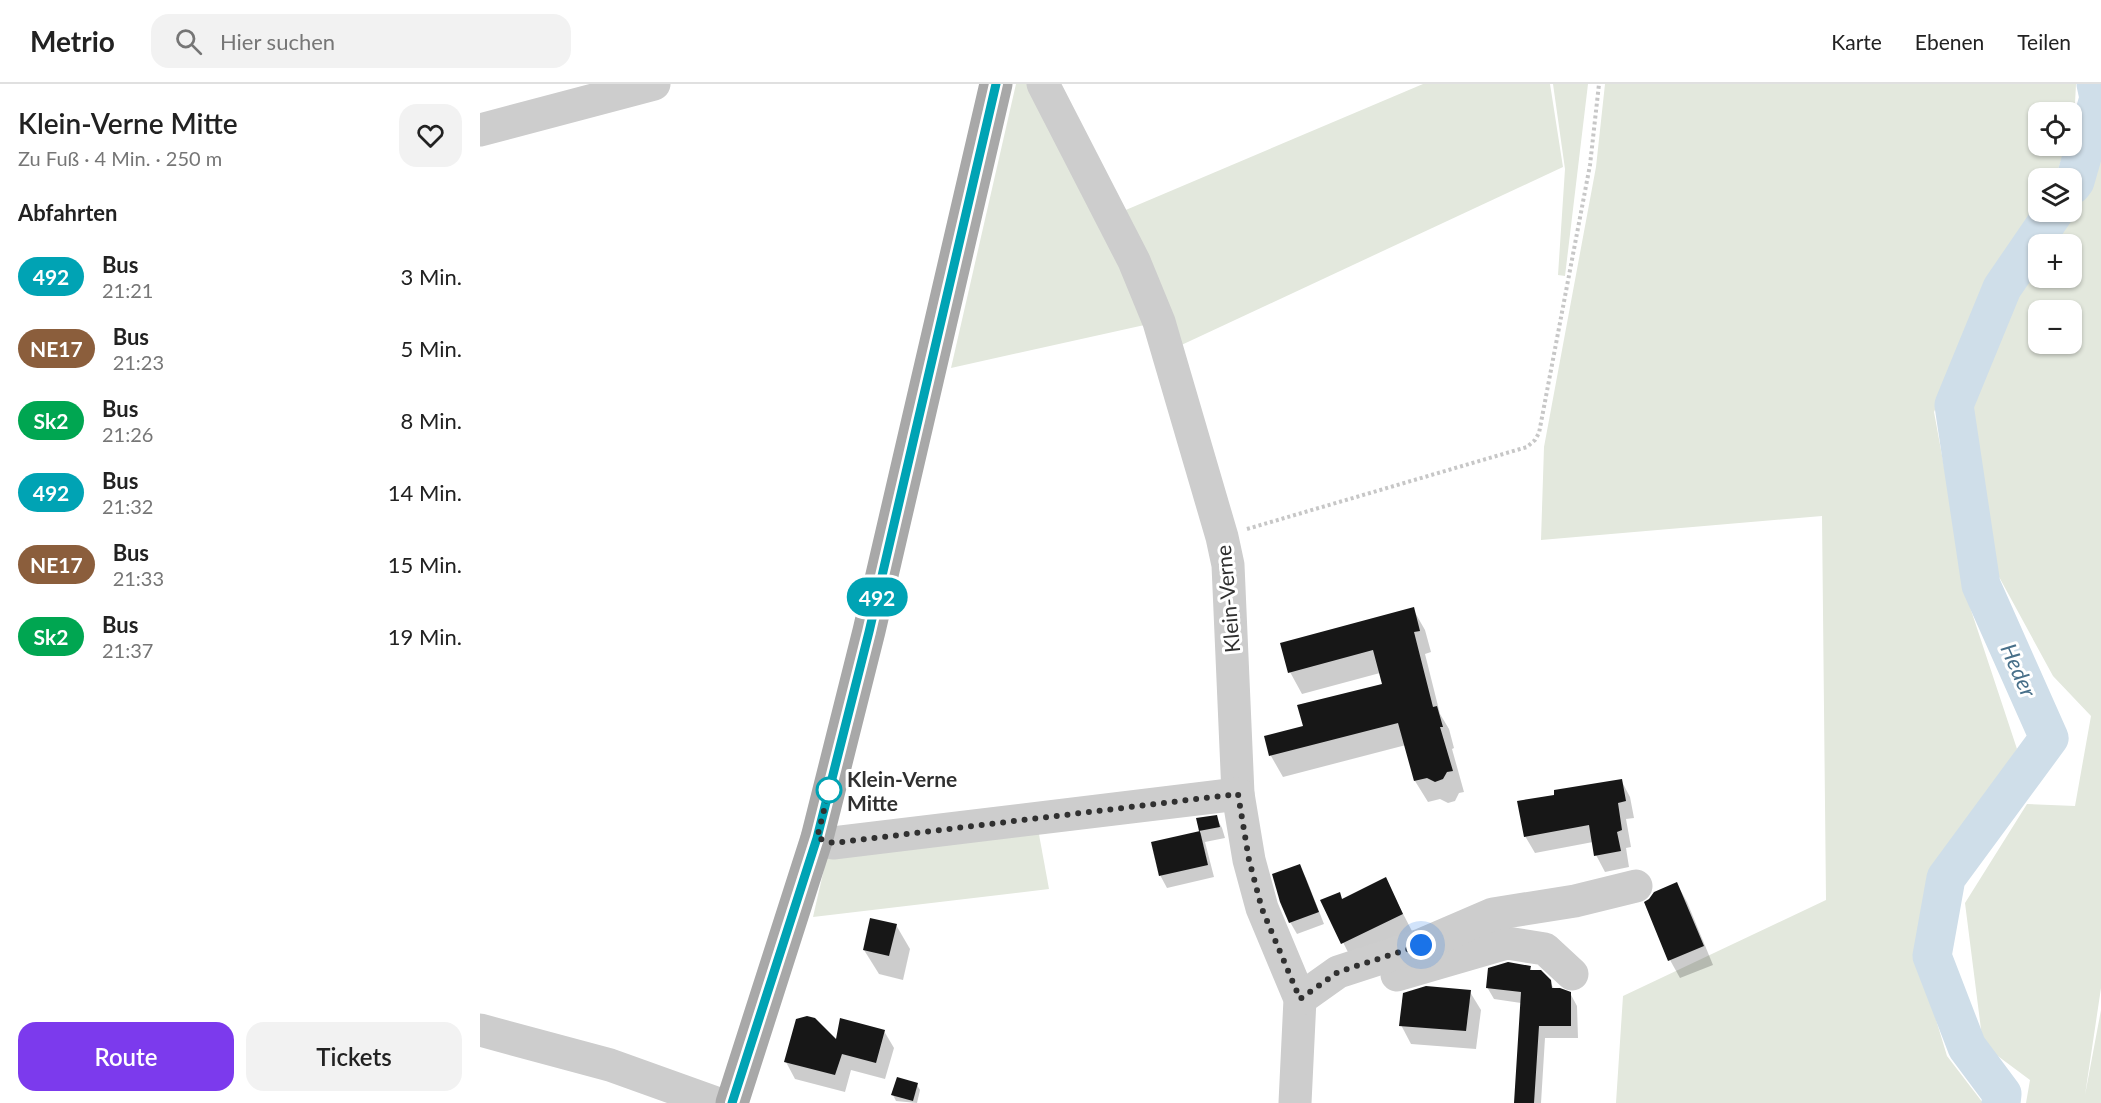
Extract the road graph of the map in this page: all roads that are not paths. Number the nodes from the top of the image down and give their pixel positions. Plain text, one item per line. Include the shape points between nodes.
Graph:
1 (654, 84) edge
2 (996, 84) edge
3 (1043, 84) edge
4 (480, 130) edge
5 (1238, 794) junction
6 (817, 838) junction
7 (1636, 886) dead end
8 (1572, 974) dead end
9 (1300, 999) junction
10 (480, 1029) edge
11 (716, 1103) edge
12 (732, 1103) edge
13 (1295, 1103) edge

1 - 4 street
2 - 6 main road
3 - 5 street, Klein-Verne via 1134,261 1159,322 1222,537 1228,566
5 - 6 street via 833,843
5 - 9 street, Klein-Verne via 1262,909
6 - 12 main road
7 - 9 street via 1493,914 1421,945 1338,972
8 - 9 street via 1545,949 1508,943 1330,995
9 - 13 street, Klein-Verne
10 - 11 street via 610,1065

